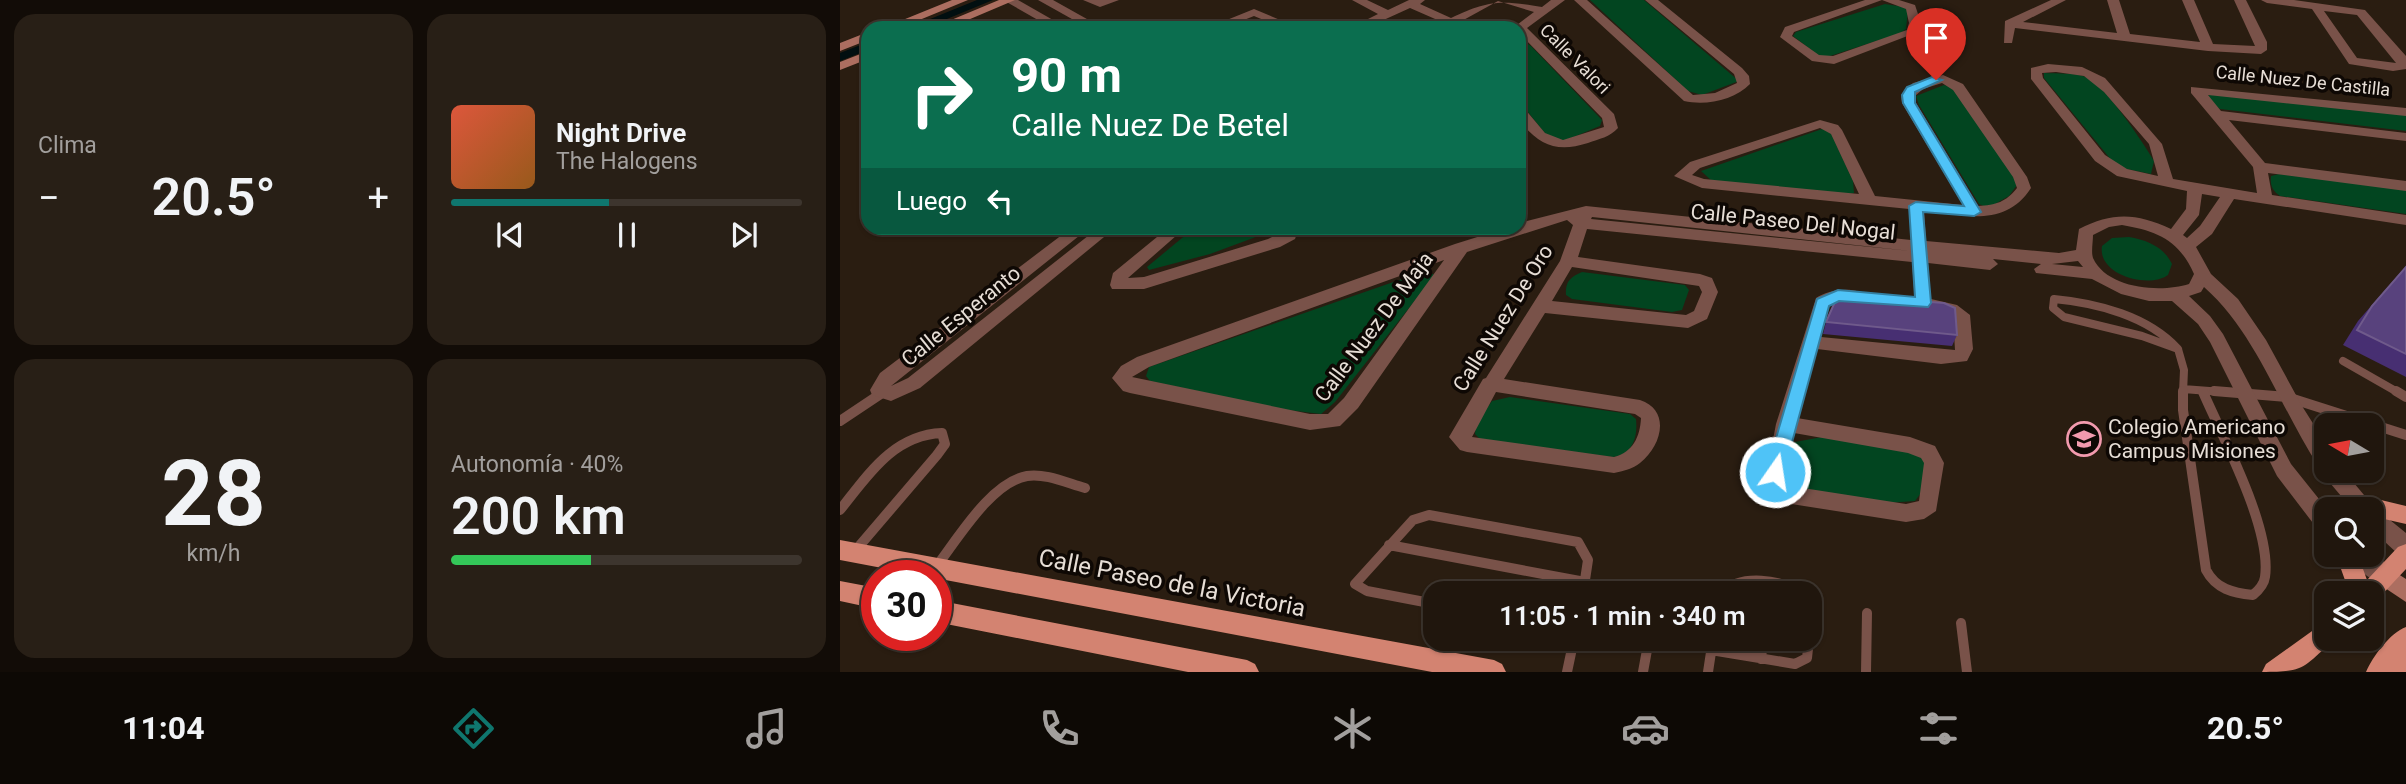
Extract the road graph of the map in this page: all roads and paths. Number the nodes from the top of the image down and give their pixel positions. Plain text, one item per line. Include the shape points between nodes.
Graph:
1 (962, 0) edge
2 (1009, 0) edge
3 (1044, 0) edge
4 (1089, 0) edge
5 (1112, 0) edge
6 (1358, 0) edge
7 (1493, 0) edge
8 (1503, 0) edge
9 (1534, 0) edge
10 (1580, 0) edge
11 (1651, 0) edge
12 (1875, 0) edge
13 (1887, 0) edge
14 (2060, 0) edge
15 (2113, 0) edge
16 (2188, 0) edge
17 (2240, 0) edge
18 (2267, 0) edge
19 (1552, 5) edge
20 (1405, 7) edge
21 (2316, 7) junction
22 (906, 21) edge
23 (956, 21) edge
24 (1048, 21) edge
25 (1084, 21) edge
26 (1231, 21) edge
27 (1276, 21) edge
28 (1372, 21) edge
29 (1433, 21) edge
30 (1453, 21) edge
31 (1526, 23) edge
32 (2009, 24) junction
33 (1526, 35) edge
34 (2124, 37) junction
35 (861, 39) edge
36 (2008, 40) dead end
37 (840, 47) edge
38 (2208, 47) junction
39 (861, 58) edge
40 (840, 66) edge
41 (2406, 112) edge
42 (2216, 114) junction
43 (1526, 119) edge
44 (2406, 137) edge
45 (2260, 167) junction
46 (2166, 182) junction
47 (2406, 186) edge
48 (2194, 188) junction
49 (2229, 194) junction
50 (2265, 198) junction
51 (1870, 201) junction
52 (1916, 206) junction
53 (1974, 212) junction
54 (1578, 216) junction
55 (2406, 220) edge
56 (1526, 230) edge
57 (1072, 235) edge
58 (1098, 235) edge
59 (1169, 235) edge
60 (1289, 235) edge
61 (1509, 235) edge
62 (2180, 241) junction
63 (1461, 248) junction
64 (1919, 251) junction
65 (2083, 254) junction
66 (1568, 261) junction
67 (2099, 274) junction
68 (2202, 276) junction
69 (2178, 296) junction
70 (1874, 299) edge
71 (1539, 306) junction
72 (950, 328) junction
73 (972, 336) junction
74 (1810, 342) junction
75 (2178, 349) junction
76 (2343, 361) dead end
77 (1123, 374) joint
78 (1489, 384) junction
79 (2183, 389) junction
80 (2203, 392) junction
81 (882, 393) junction
82 (2245, 396) junction
83 (2287, 397) junction
84 (2406, 397) edge
85 (840, 421) edge
86 (1786, 424) junction
87 (2406, 435) edge
88 (2314, 441) edge
89 (2342, 483) edge
90 (1085, 488) dead end
91 (2354, 497) edge
92 (2314, 509) edge
93 (840, 510) edge
94 (2384, 512) edge
95 (2406, 515) edge
96 (2384, 527) edge
97 (1389, 545) junction
98 (2406, 547) edge
99 (845, 554) edge
100 (2406, 554) edge
101 (887, 560) edge
102 (942, 560) edge
103 (2375, 567) edge
104 (952, 570) edge
105 (2387, 577) junction
106 (1552, 581) edge
107 (1585, 581) edge
108 (2383, 581) edge
109 (840, 592) edge
110 (2406, 592) edge
111 (861, 596) edge
112 (1423, 602) edge
113 (1867, 613) dead end
114 (952, 614) edge
115 (1961, 623) dead end
116 (2406, 638) edge
117 (2314, 642) edge
118 (1571, 651) edge
119 (1647, 651) edge
120 (1711, 651) edge
121 (1735, 651) edge
122 (1761, 651) edge
123 (1808, 651) edge
124 (1761, 659) junction
125 (2406, 663) edge
126 (1247, 672) edge
127 (1494, 672) edge
128 (1567, 672) edge
129 (1643, 672) edge
130 (1708, 672) edge
131 (1866, 672) edge
132 (1967, 672) edge
133 (2274, 672) edge
134 (2379, 672) edge

1 - 22 main road
2 - 23 main road
2 - 24 street
3 - 25 street
4 - 5 street via 1100,4
6 - 20 street
7 - 30 street
8 - 19 street, Calle Valori
9 - 19 street, Calle Valori
10 - 11 street via 1689,98 1700,100 1744,84 1744,76
12 - 13 street via 1789,30 1786,37 1816,58 1834,60 1912,32 1912,7
14 - 32 street
15 - 34 street
16 - 38 street
17 - 38 street via 2261,50
18 - 21 street
19 - 31 street
20 - 28 street
20 - 29 street
21 - 21 street via 2353,61 2403,66 2365,14
26 - 27 street via 1254,12
32 - 34 street
32 - 36 street
33 - 43 street, Calle Valori via 1609,117 1611,128 1560,146 1544,140
34 - 38 street
35 - 37 main road
39 - 40 main road
41 - 42 street, Calle Nuez De Castilla via 2196,90
42 - 44 street, Calle Nuez De Castilla
42 - 45 street
45 - 47 street
45 - 50 street
46 - 46 street via 2155,142 2096,77 2077,71 2035,72 2106,164 2122,173
46 - 48 street
48 - 49 street
48 - 62 street via 2192,215
49 - 50 street
49 - 62 street via 2206,230
50 - 55 street
51 - 51 street via 1837,133 1820,124 1695,165 1681,176 1702,183
51 - 52 street
52 - 53 street
52 - 64 street
53 - 53 street via 1998,210 2015,201 2024,188 2011,161 1958,87 1943,79 1911,90 1909,103
54 - 56 street, Calle Paseo Del Nogal
54 - 64 street, Calle Paseo Del Nogal
54 - 66 street, Calle Nuez De Oro
57 - 72 street, Calle Esperanto
58 - 73 street, Calle Esperanto
59 - 60 street via 1119,277 1118,285 1144,283
61 - 63 street, Calle Paseo Del Nogal
62 - 65 street via 2139,223 2106,222 2085,233
62 - 68 street via 2201,266
63 - 77 street, Calle Paseo Del Nogal via 1143,362
63 - 77 street, Calle Nuez De Maja via 1333,421 1310,422 1130,386 1122,382
64 - 65 street, Calle Paseo Del Nogal via 2043,258
64 - 67 street, Calle Paseo Del Nogal
64 - 74 street via 1917,303 1961,315 1961,356
65 - 67 street
66 - 71 street, Calle Nuez De Oro
66 - 71 street via 1700,280 1710,292 1701,315 1688,322
67 - 69 street via 2141,295
68 - 69 street via 2196,287
68 - 83 street via 2245,317
69 - 82 street via 2217,339
70 - 74 street via 1838,296 1822,302
71 - 78 street, Calle Nuez De Oro
72 - 73 street
72 - 81 street, Calle Esperanto via 886,378 879,387
73 - 81 street, Calle Esperanto via 906,389
74 - 86 street
75 - 75 lane via 2166,336 2134,320 2085,302 2054,299 2053,308 2064,317 2143,335
75 - 79 lane
76 - 84 lane
78 - 78 street, Calle Nuez De Oro via 1640,407 1651,415 1651,421 1640,453 1626,464 1467,444 1460,440 1460,432
79 - 80 lane
79 - 80 lane via 2206,570 2219,587 2253,595 2266,577 2258,528
80 - 82 lane
81 - 85 lane
82 - 83 lane
82 - 92 street via 2284,470
83 - 87 lane
83 - 88 street
86 - 86 street via 1910,445 1928,453 1934,463 1929,505 1906,513 1785,494 1774,486
89 - 91 street
90 - 102 lane via 1027,476 1013,481 991,499
93 - 99 lane via 902,443 923,433 942,433 945,444 937,455
94 - 95 main road
96 - 98 street
97 - 106 lane
97 - 107 lane via 1413,520 1429,515 1566,538 1586,550
97 - 112 lane via 1356,579 1359,589
99 - 101 main road, Calle Paseo de la Victoria
100 - 105 main road
103 - 105 street
104 - 127 main road, Calle Paseo de la Victoria
105 - 108 main road
105 - 110 main road
109 - 111 main road
113 - 131 lane
114 - 126 main road
115 - 132 lane
116 - 134 main road
117 - 133 main road
118 - 128 lane
119 - 129 lane
120 - 130 lane
121 - 124 lane
122 - 124 lane
123 - 124 lane via 1801,663
125 - 134 main road

